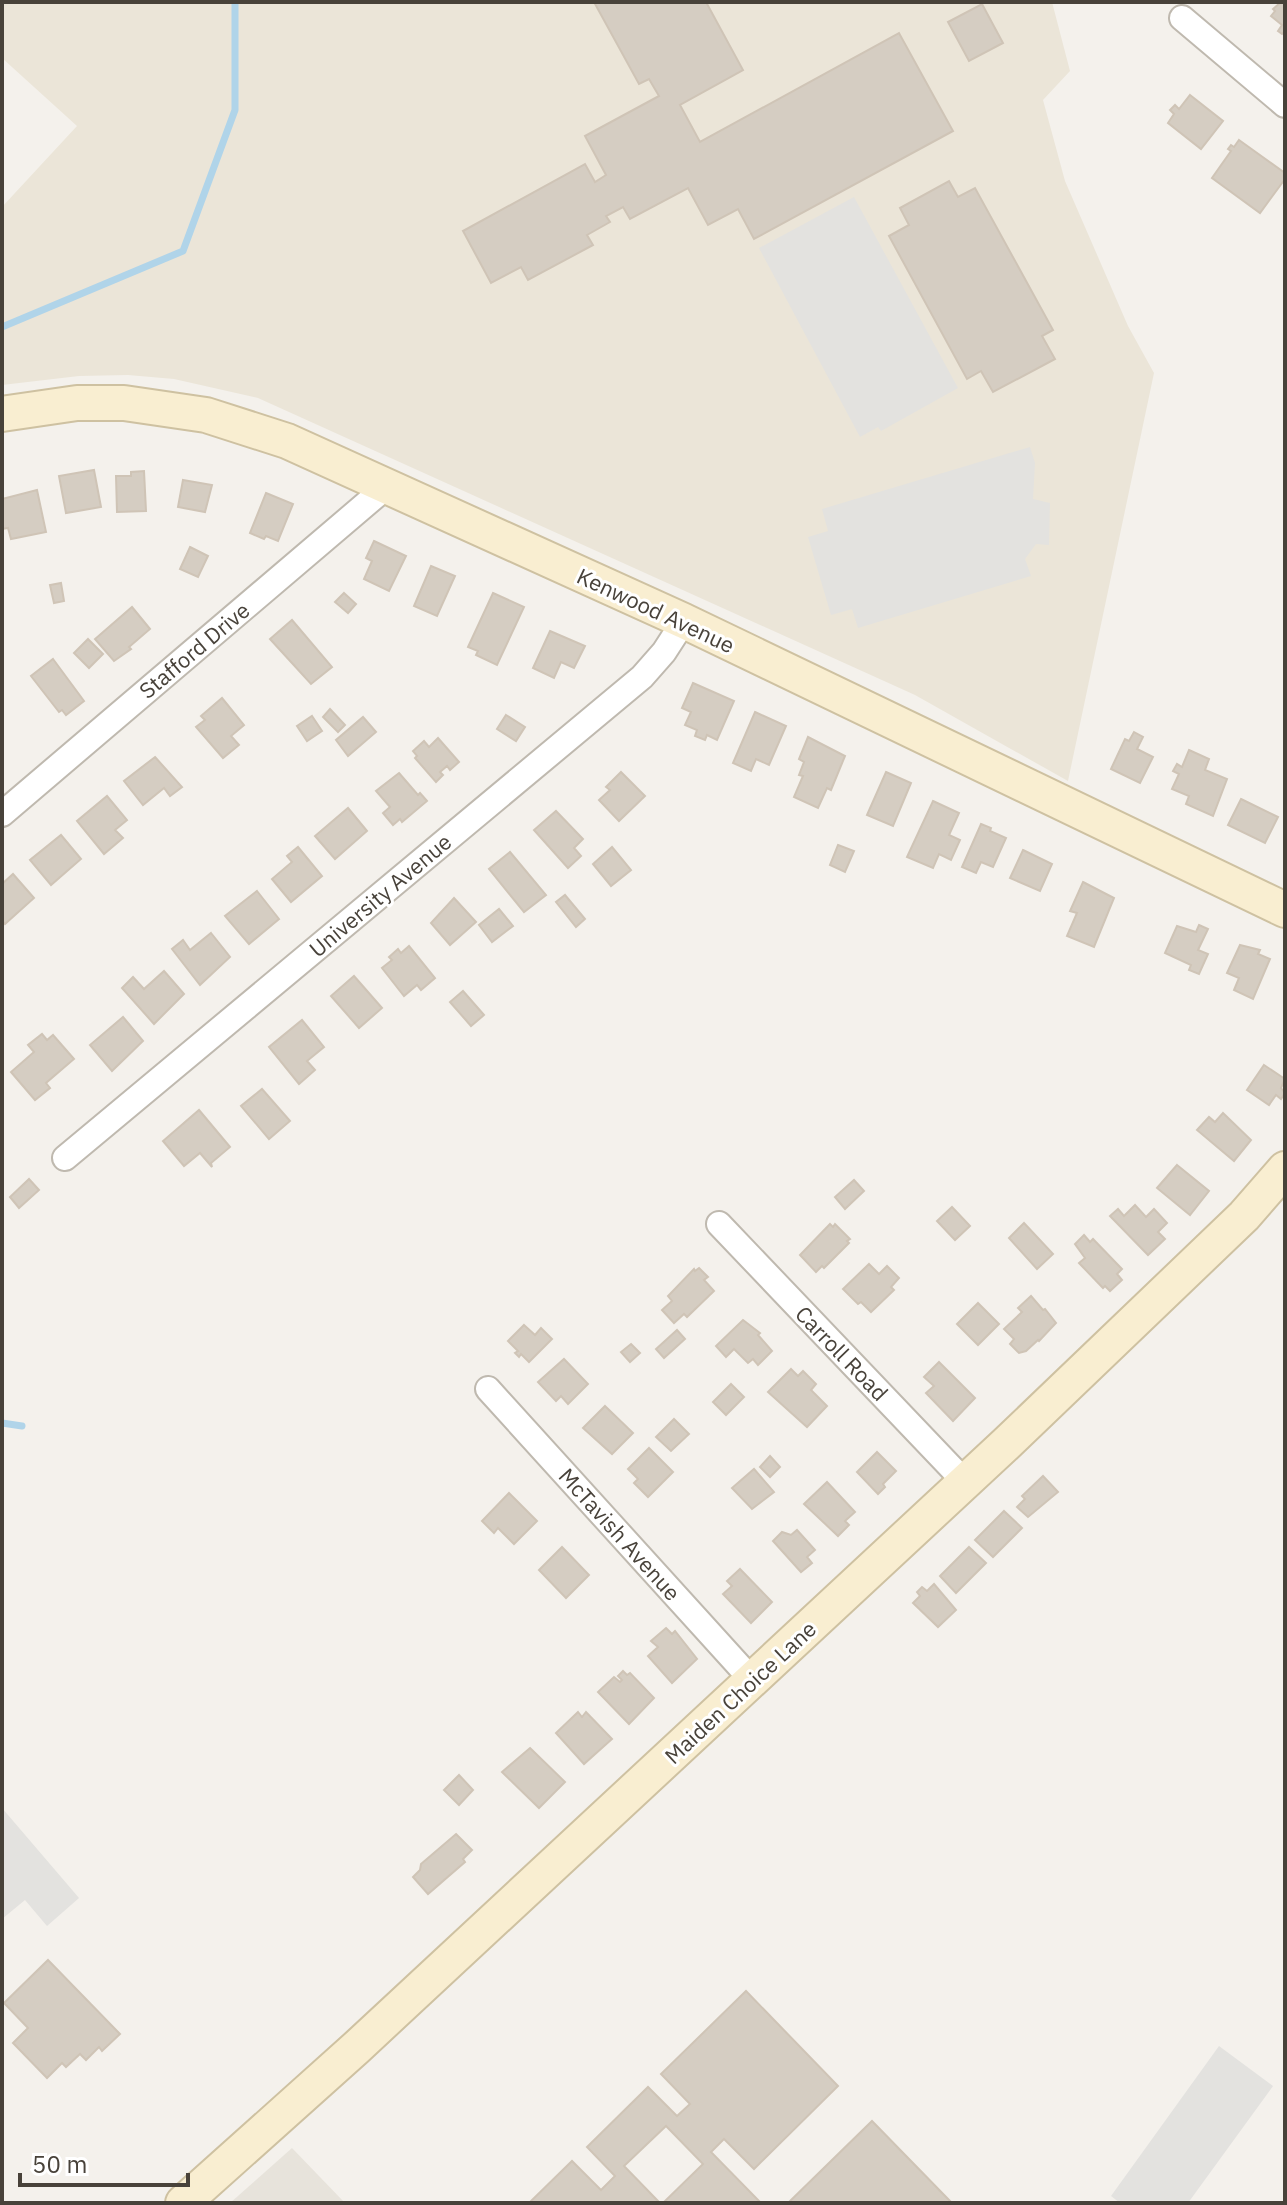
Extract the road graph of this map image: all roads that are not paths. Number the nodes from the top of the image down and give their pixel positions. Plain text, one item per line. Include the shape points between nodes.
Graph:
1 (1182, 18) dead end
2 (1285, 105) edge
3 (2, 414) edge
4 (386, 487) junction
5 (684, 621) junction
6 (2, 814) edge
7 (1285, 910) edge
8 (65, 1158) dead end
9 (1285, 1169) edge
10 (719, 1224) dead end
11 (488, 1389) dead end
12 (965, 1482) junction
13 (752, 1680) junction
14 (183, 2203) edge

1 - 2 street
3 - 4 main road, Kenwood Avenue via 77,403 124,403 206,415 287,441
4 - 5 main road, Kenwood Avenue
4 - 6 street, Stafford Drive
5 - 7 main road, Kenwood Avenue
5 - 8 street, University Avenue via 642,677
9 - 12 main road, Maiden Choice Lane via 1244,1216
10 - 12 street, Carroll Road
11 - 13 street, McTavish Avenue
12 - 13 main road, Maiden Choice Lane
13 - 14 main road, Maiden Choice Lane

